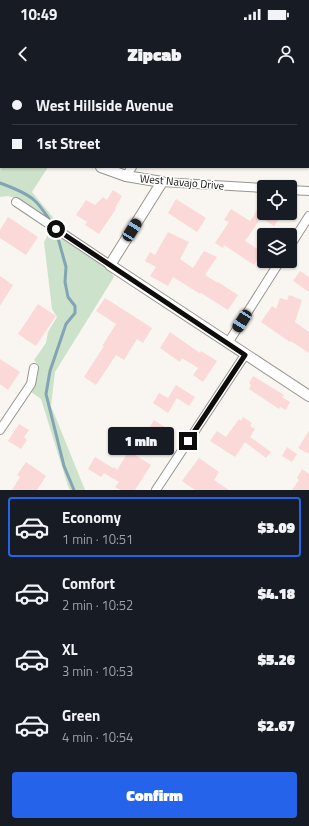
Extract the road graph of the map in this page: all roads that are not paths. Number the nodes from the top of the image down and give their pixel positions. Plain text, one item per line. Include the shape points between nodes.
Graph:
1 (104, 168) edge
2 (131, 168) edge
3 (126, 176) junction
4 (162, 182) junction
5 (257, 188) edge
6 (297, 190) edge
7 (309, 191) edge
8 (16, 202) dead end
9 (309, 216) edge
10 (297, 235) edge
11 (110, 265) junction
12 (276, 268) edge
13 (228, 343) junction
14 (245, 355) junction
15 (34, 368) dead end
16 (309, 396) edge
17 (0, 430) edge
18 (156, 490) edge

1 - 3 street, West Navajo Drive
2 - 3 street
3 - 4 street, West Navajo Drive
4 - 5 street, West Navajo Drive
4 - 11 street
6 - 7 street
8 - 11 street
9 - 10 street
11 - 13 street
12 - 13 street
13 - 14 street
14 - 16 street
14 - 18 street
15 - 17 street via 31,384

